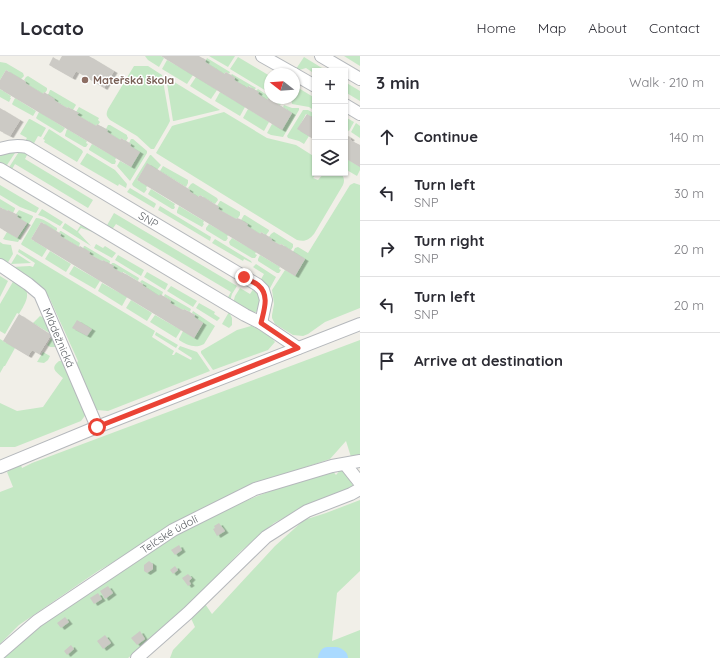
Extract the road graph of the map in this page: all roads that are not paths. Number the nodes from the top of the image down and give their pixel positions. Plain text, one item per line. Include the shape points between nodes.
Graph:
1 (262, 56) edge
2 (321, 56) edge
3 (283, 68) edge
4 (300, 77) edge
5 (360, 79) edge
6 (312, 84) edge
7 (348, 107) edge
8 (360, 114) edge
9 (0, 149) edge
10 (0, 169) edge
11 (0, 266) edge
12 (261, 323) junction
13 (360, 324) edge
14 (298, 348) junction
15 (97, 427) junction
16 (360, 461) edge
17 (345, 464) junction
18 (0, 467) edge
19 (360, 483) edge
20 (360, 489) edge
21 (0, 653) edge
22 (137, 658) edge

1 - 3 street
2 - 5 street
4 - 6 street
7 - 8 street
9 - 12 street, SNP via 21,145 27,147 258,285 263,290 266,300
10 - 12 street
11 - 15 street, Mládežnická via 40,294
12 - 14 street
13 - 14 street
14 - 15 street
15 - 18 street
16 - 17 street, Telčské údolí
17 - 19 street
17 - 21 street, Telčské údolí via 255,489 172,530 37,621
20 - 22 street via 307,511 266,537 188,614

